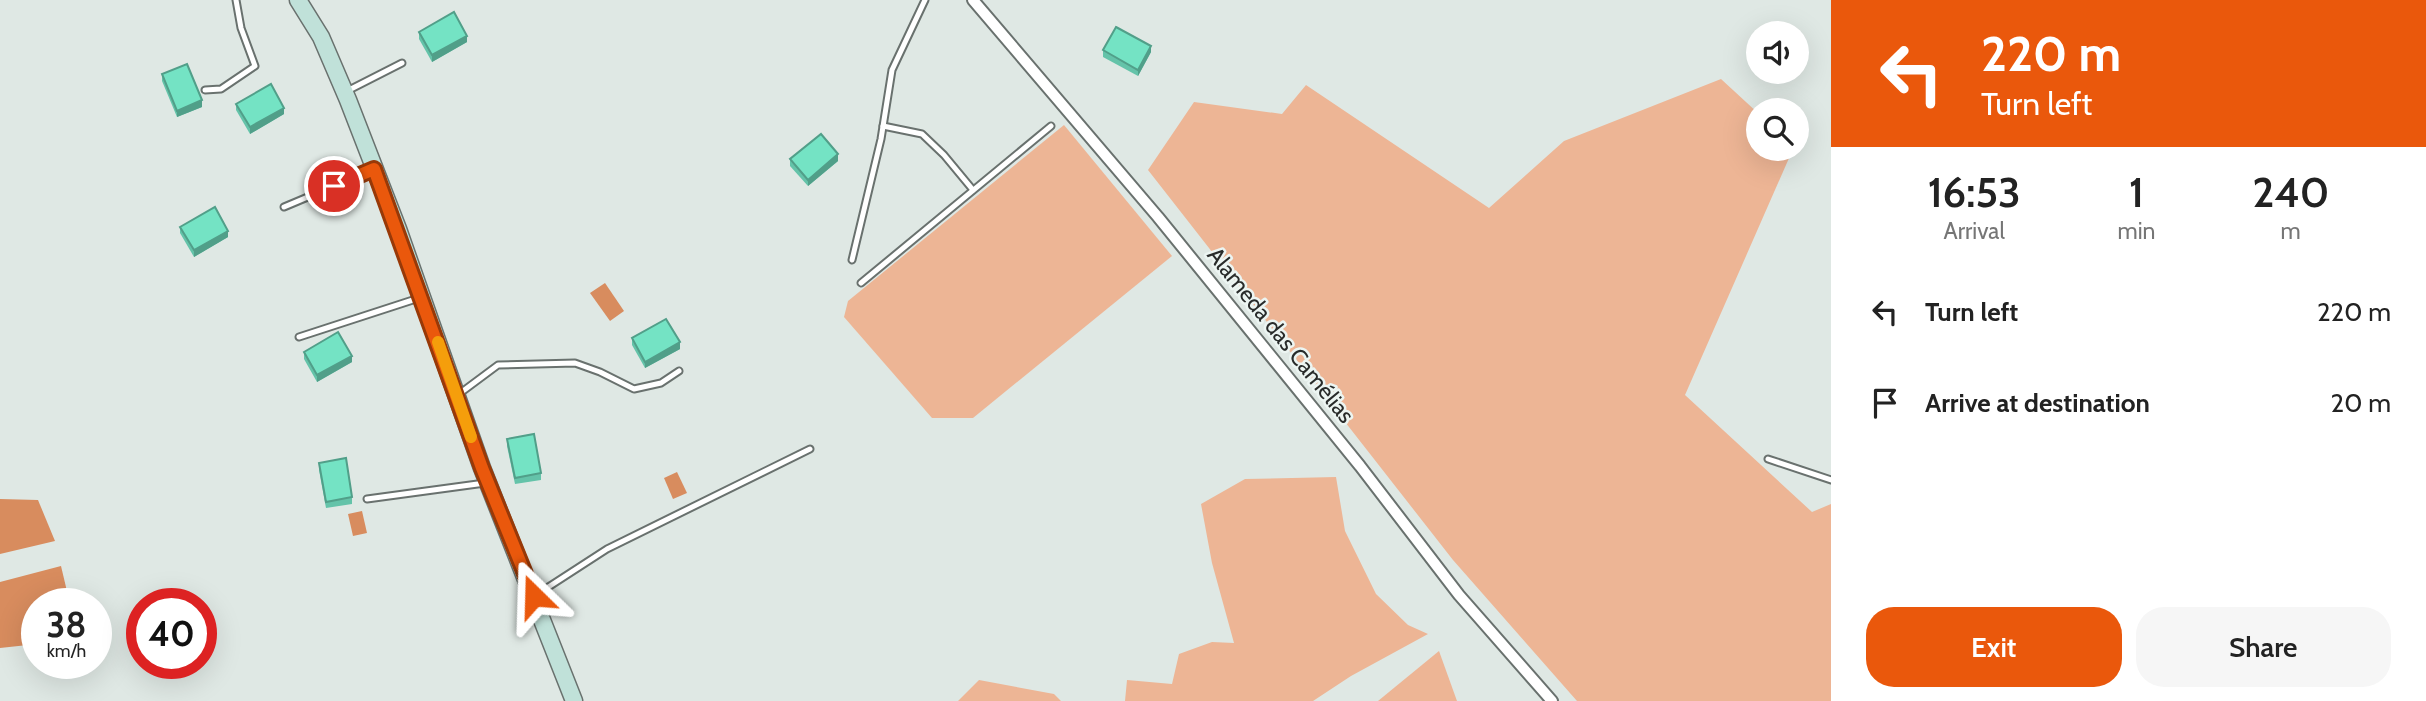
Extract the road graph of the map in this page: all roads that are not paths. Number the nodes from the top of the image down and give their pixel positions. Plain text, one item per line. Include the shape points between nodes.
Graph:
1 (236, 0) edge
2 (298, 0) edge
3 (925, 0) edge
4 (973, 0) edge
5 (402, 62) dead end
6 (205, 90) dead end
7 (344, 92) junction
8 (883, 126) junction
9 (1051, 126) dead end
10 (374, 169) junction
11 (973, 190) junction
12 (284, 207) dead end
13 (852, 260) dead end
14 (861, 283) dead end
15 (422, 297) junction
16 (299, 337) dead end
17 (679, 371) dead end
18 (457, 396) junction
19 (810, 449) dead end
20 (1768, 459) dead end
21 (1831, 480) edge
22 (488, 483) junction
23 (367, 499) dead end
24 (534, 596) junction
25 (574, 701) edge
26 (1552, 701) edge

1 - 6 lane via 255,66 221,89
2 - 7 street via 321,37
3 - 8 lane via 892,70
4 - 26 street, Alameda das Camélias via 1158,217 1459,595
5 - 7 lane
7 - 10 street
8 - 11 lane via 922,134
8 - 13 lane
9 - 11 lane
10 - 12 lane
10 - 15 street
11 - 14 lane
15 - 16 lane
15 - 18 street
17 - 18 lane via 661,383 634,390 575,363 498,365
18 - 22 street
19 - 24 lane via 607,549
20 - 21 lane
22 - 23 lane
22 - 24 street
24 - 25 street

